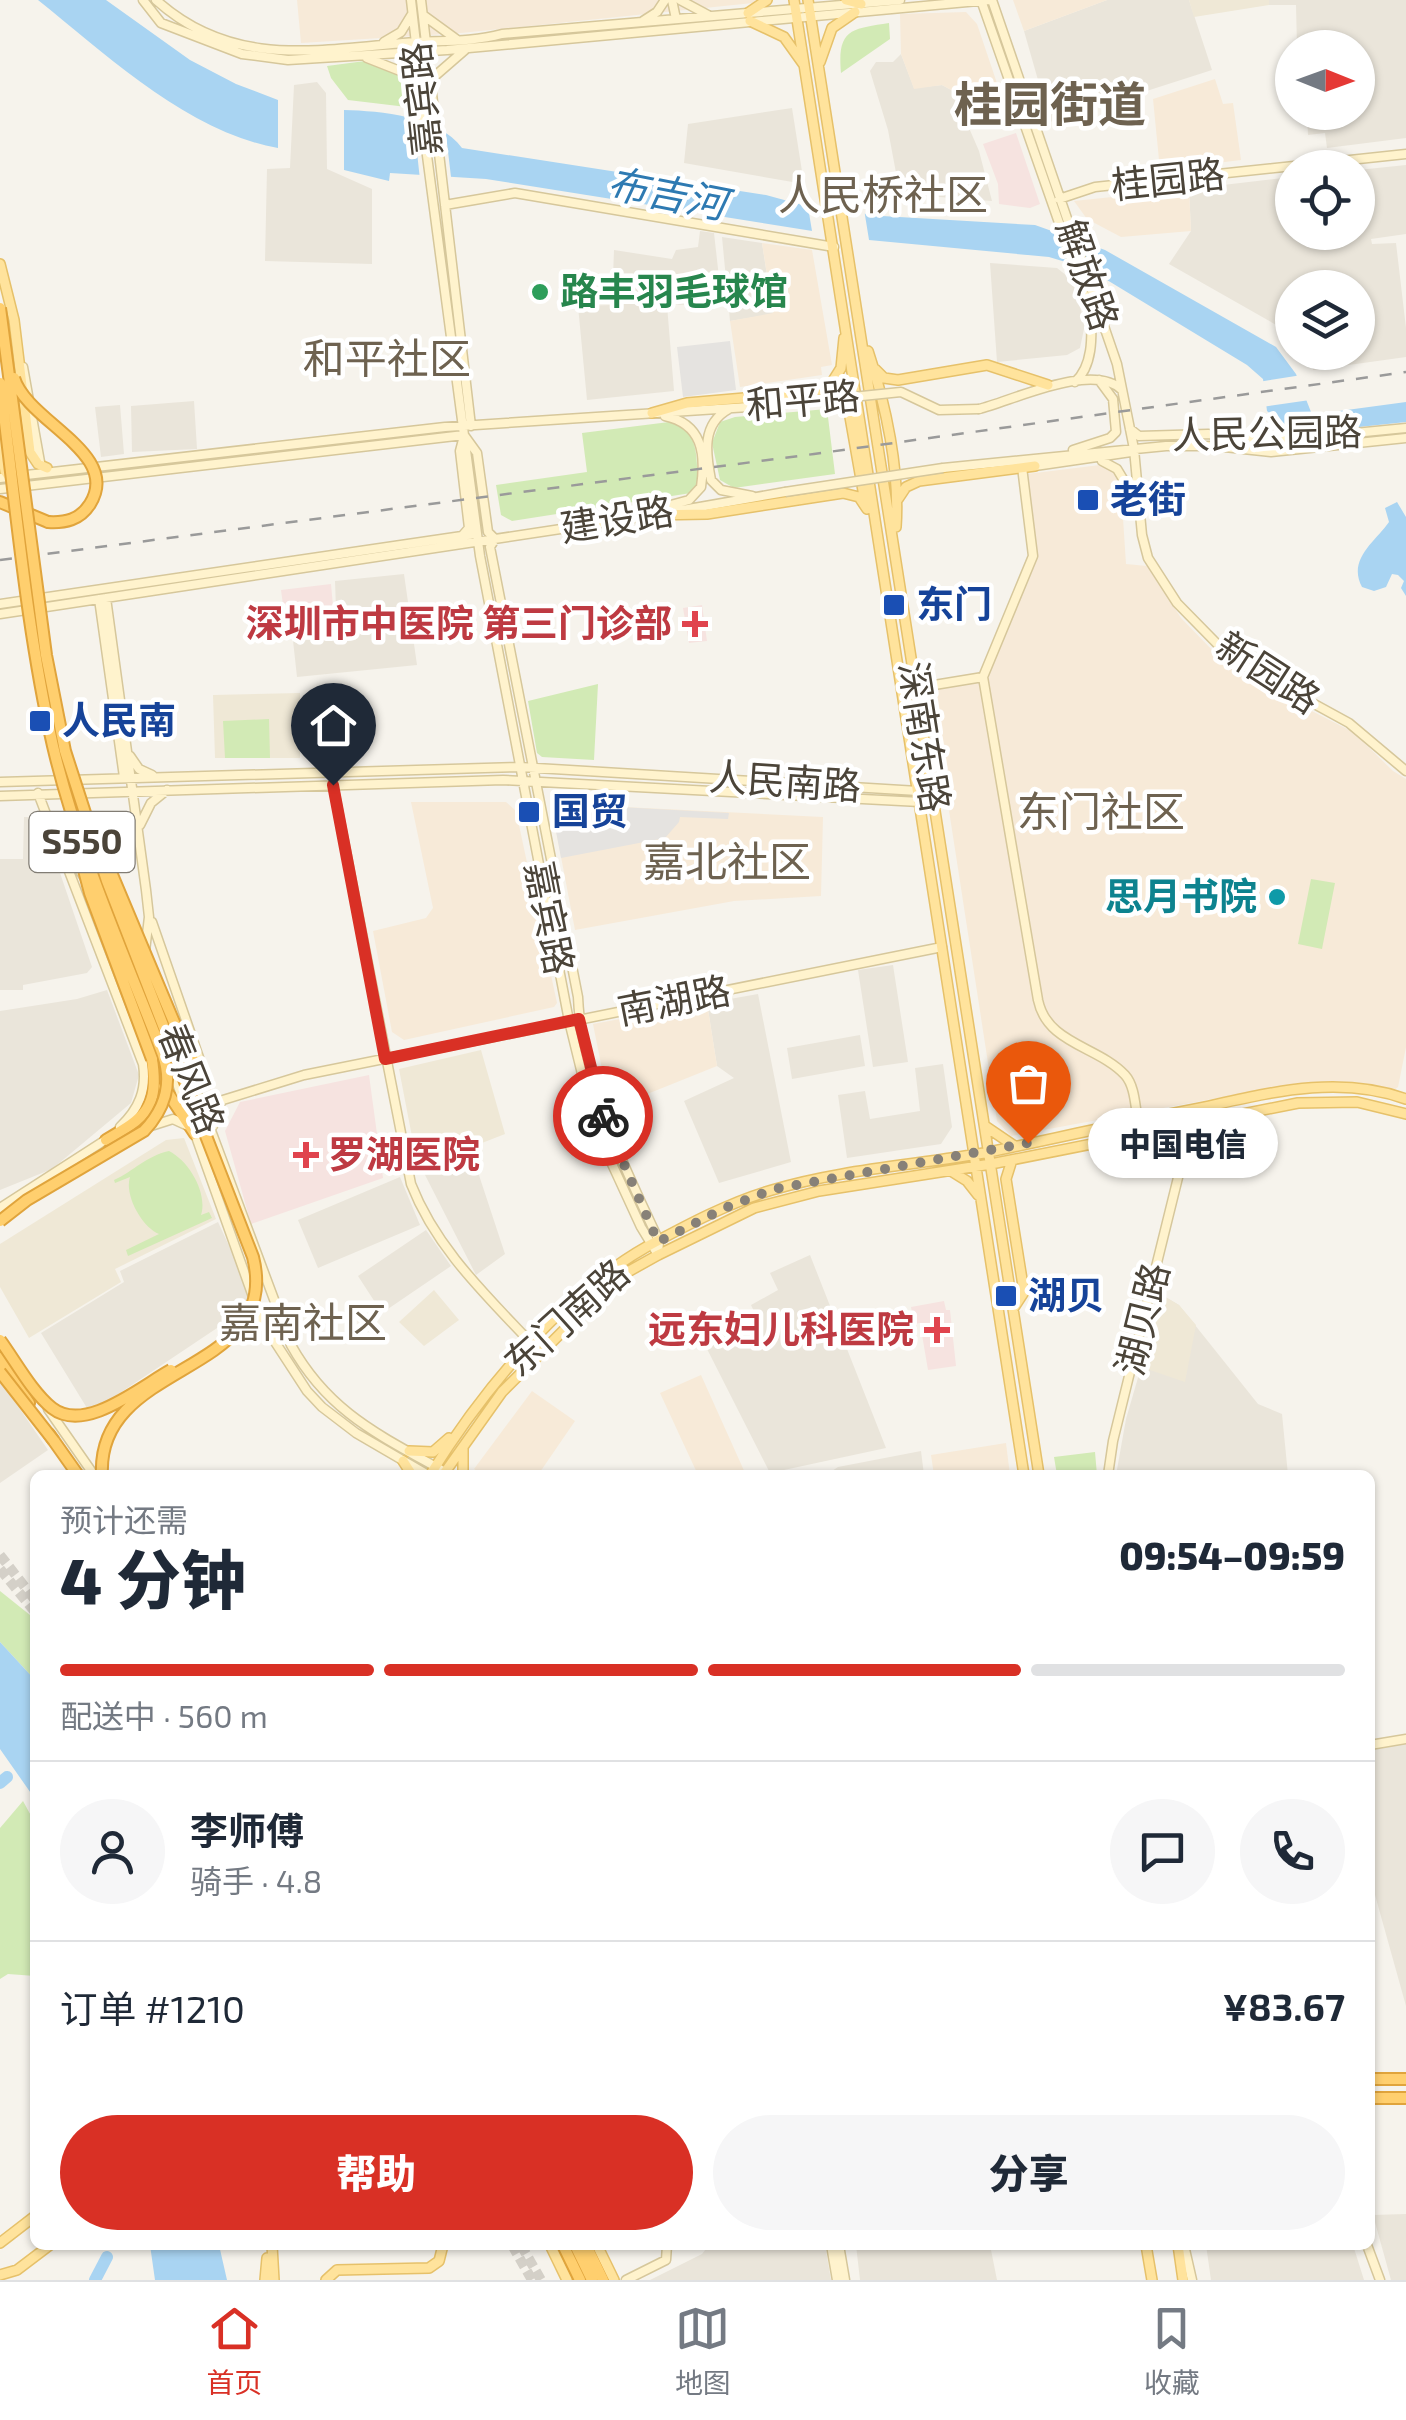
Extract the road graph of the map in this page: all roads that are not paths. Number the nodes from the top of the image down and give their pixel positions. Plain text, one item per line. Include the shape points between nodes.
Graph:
1 (143, 0) edge
2 (156, 0) edge
3 (420, 0) edge
4 (665, 0) edge
5 (676, 0) edge
6 (768, 0) edge
7 (846, 0) edge
8 (900, 0) edge
9 (986, 0) edge
10 (415, 8) edge
11 (810, 8) edge
12 (858, 8) junction
13 (796, 9) edge
14 (712, 16) junction
15 (749, 17) junction
16 (676, 20) junction
17 (638, 23) junction
18 (464, 44) junction
19 (376, 46) junction
20 (421, 47) junction
21 (353, 56) junction
22 (819, 65) junction
23 (806, 69) junction
24 (428, 82) junction
25 (419, 90) junction
26 (1406, 154) edge
27 (1061, 198) junction
28 (1051, 203) junction
29 (446, 205) junction
30 (833, 244) junction
31 (0, 264) edge
32 (843, 306) junction
33 (0, 308) edge
34 (859, 326) junction
35 (16, 334) junction
36 (7, 353) junction
37 (872, 363) junction
38 (853, 371) junction
39 (0, 374) edge
40 (1099, 380) junction
41 (1076, 382) junction
42 (0, 383) edge
43 (22, 384) junction
44 (1048, 385) junction
45 (1123, 390) junction
46 (733, 408) junction
47 (652, 413) junction
48 (1406, 428) edge
49 (466, 429) junction
50 (1130, 429) junction
51 (28, 437) junction
52 (1406, 438) edge
53 (0, 440) edge
54 (1134, 449) junction
55 (1065, 454) junction
56 (2, 457) edge
57 (1092, 459) junction
58 (1035, 466) joint
59 (47, 468) junction
60 (1022, 468) junction
61 (63, 470) junction
62 (2, 474) edge
63 (1126, 484) dead end
64 (20, 487) junction
65 (0, 489) edge
66 (761, 497) junction
67 (0, 502) edge
68 (897, 502) junction
69 (867, 509) junction
70 (651, 516) junction
71 (627, 519) junction
72 (473, 528) junction
73 (495, 539) junction
74 (478, 542) junction
75 (880, 542) junction
76 (894, 545) junction
77 (1148, 558) joint
78 (103, 599) junction
79 (0, 604) edge
80 (0, 614) edge
81 (983, 678) junction
82 (916, 688) junction
83 (128, 749) junction
84 (520, 767) junction
85 (534, 767) junction
86 (1406, 770) edge
87 (157, 776) junction
88 (128, 777) junction
89 (523, 781) junction
90 (536, 781) junction
91 (0, 782) edge
92 (333, 785) junction
93 (169, 790) junction
94 (133, 791) junction
95 (918, 791) junction
96 (38, 794) junction
97 (933, 795) junction
98 (0, 796) edge
99 (920, 802) junction
100 (50, 822) junction
101 (139, 835) junction
102 (146, 890) junction
103 (942, 947) junction
104 (574, 1020) junction
105 (168, 1053) junction
106 (385, 1059) junction
107 (208, 1083) junction
108 (196, 1088) junction
109 (230, 1096) junction
110 (1406, 1099) edge
111 (1406, 1114) edge
112 (1138, 1121) junction
113 (1198, 1124) junction
114 (985, 1126) junction
115 (970, 1129) junction
116 (1157, 1132) junction
117 (195, 1134) junction
118 (214, 1135) junction
119 (106, 1140) junction
120 (1015, 1146) junction
121 (989, 1152) junction
122 (974, 1154) junction
123 (949, 1158) junction
124 (1012, 1160) junction
125 (1182, 1163) junction
126 (990, 1164) junction
127 (976, 1167) junction
128 (951, 1171) junction
129 (981, 1203) junction
130 (0, 1208) edge
131 (0, 1220) edge
132 (654, 1243) junction
133 (658, 1255) junction
134 (1013, 1309) junction
135 (0, 1339) edge
136 (531, 1344) junction
137 (213, 1350) junction
138 (0, 1360) edge
139 (0, 1372) edge
140 (462, 1426) junction
141 (54, 1441) junction
142 (464, 1442) junction
143 (406, 1456) junction
144 (73, 1470) edge
145 (73, 1470) edge
146 (91, 1470) edge
147 (102, 1470) edge
148 (410, 1470) edge
149 (432, 1470) edge
150 (440, 1470) edge
151 (441, 1470) edge
152 (464, 1470) edge
153 (1023, 1470) edge
154 (1037, 1470) edge
155 (1109, 1470) edge
156 (1406, 1740) edge
157 (1375, 1745) edge
158 (1375, 2079) edge
159 (1406, 2079) edge
160 (1375, 2098) edge
161 (1406, 2098) edge
162 (30, 2220) edge
163 (0, 2243) edge
164 (43, 2250) edge
165 (269, 2250) edge
166 (271, 2250) edge
167 (441, 2250) edge
168 (552, 2250) edge
169 (565, 2250) edge
170 (577, 2250) edge
171 (588, 2250) edge
172 (600, 2250) edge
173 (667, 2250) edge
174 (833, 2250) edge
175 (840, 2250) edge
176 (1147, 2250) edge
177 (1181, 2250) edge
178 (1183, 2250) edge
179 (1369, 2250) edge
180 (0, 2275) edge
181 (265, 2280) edge
182 (274, 2280) edge
183 (326, 2280) edge
184 (567, 2280) edge
185 (580, 2280) edge
186 (592, 2280) edge
187 (602, 2280) edge
188 (614, 2280) edge
189 (626, 2280) edge
190 (837, 2280) edge
191 (845, 2280) edge
192 (1152, 2280) edge
193 (1182, 2280) edge
194 (1192, 2280) edge
195 (1380, 2280) edge

1 - 21 main road via 161,23 251,57
2 - 19 main road via 201,30 252,49
3 - 10 main road, 嘉宾路
4 - 17 main road
5 - 14 main road
5 - 16 main road
6 - 15 main road
7 - 12 main road
8 - 12 main road
9 - 12 main road
9 - 27 main road, 解放路
9 - 28 main road, 解放路
10 - 18 main road
10 - 19 main road via 401,32
10 - 20 main road, 嘉宾路
11 - 12 main road
11 - 13 main road
11 - 22 main road, 深南东路
12 - 22 main road via 829,33
13 - 15 main road
13 - 23 main road, 深南东路
14 - 15 main road
14 - 16 main road
15 - 18 main road
15 - 23 main road via 784,37
16 - 17 main road
17 - 18 main road
18 - 20 main road
18 - 24 main road
19 - 20 main road
20 - 21 main road
20 - 24 main road, 嘉宾路
20 - 25 main road, 嘉宾路 via 415,66
21 - 25 main road via 389,65
22 - 34 main road, 深南东路
23 - 30 main road, 深南东路
24 - 29 main road, 嘉宾路
25 - 49 main road, 嘉宾路
26 - 27 main road, 桂园路 via 1096,188
27 - 28 main road, 桂园路
27 - 45 main road, 解放路
28 - 41 main road, 解放路 via 1092,326 1086,370
29 - 30 main road via 515,194
29 - 49 main road, 嘉宾路
30 - 32 main road, 深南东路
31 - 35 main road
32 - 38 main road, 深南东路
32 - 47 main road via 843,358 829,387 688,402
33 - 36 highway, S550, bridge
34 - 37 main road
34 - 76 main road, 深南东路
35 - 43 main road
35 - 59 main road via 38,458
36 - 67 highway, bridge via 21,396 81,449 94,470 95,492 83,513 65,522
36 - 105 highway, S550, bridge via 64,750
37 - 44 main road via 892,380 986,365
37 - 68 main road
38 - 69 main road via 850,417
38 - 75 main road, 深南东路
39 - 43 main road
40 - 41 main road, 和平路
40 - 45 main road, 和平路
40 - 55 main road via 1114,399 1116,432
41 - 44 main road, 和平路
42 - 105 highway, S550, bridge via 39,672 69,804
43 - 51 main road
44 - 46 main road, 和平路, bridge via 979,409 939,410 901,392
45 - 50 main road, 解放路
46 - 47 main road, 和平路
46 - 66 main road via 708,431 711,480 727,492
47 - 49 main road, 和平路
47 - 71 main road via 694,429 701,487 689,500
48 - 50 main road, 人民公园路 via 1263,442 1208,434 1140,436
49 - 61 main road, 和平路
49 - 64 main road, 和平路
49 - 72 main road, 嘉宾路
49 - 73 main road, 嘉宾路 via 478,453 488,532
50 - 54 main road, 解放路
51 - 53 main road via 16,453
51 - 59 main road via 32,457
52 - 54 main road, 人民公园路 via 1272,452 1190,445
53 - 56 main road
54 - 55 main road, 建设路
54 - 57 main road
54 - 77 main road, 解放路
55 - 66 main road, 建设路, bridge
56 - 62 main road
57 - 58 main road
57 - 63 main road via 1115,466
58 - 60 main road
59 - 61 main road
60 - 68 main road via 918,481
60 - 81 main road via 1033,556
61 - 62 main road, 和平路
62 - 64 main road
64 - 65 main road, 和平路
66 - 70 main road, 建设路
68 - 76 main road
69 - 70 main road via 842,492
69 - 75 main road
70 - 71 main road, 建设路
71 - 73 main road, 建设路
72 - 74 main road, 嘉宾路
72 - 79 main road via 474,534 462,536
73 - 74 main road, 建设路
73 - 85 main road, 嘉宾路 via 490,548
74 - 78 main road, 建设路
74 - 84 main road, 嘉宾路
75 - 95 main road, 深南东路
76 - 82 main road, 深南东路
77 - 86 main road, 新园路 via 1177,602 1232,659 1349,723
78 - 80 main road, 建设路
78 - 83 main road, 春风路
78 - 88 main road, 春风路
81 - 82 main road
81 - 112 main road via 1042,1017 1124,1075
82 - 97 main road, 深南东路
83 - 87 main road via 139,769
83 - 88 main road, 春风路
84 - 85 main road, 人民南路
84 - 87 main road, 人民南路
84 - 89 main road, 嘉宾路
85 - 90 main road, 嘉宾路
85 - 95 main road, 人民南路
87 - 88 main road, 人民南路
88 - 91 main road, 人民南路
88 - 94 main road, 春风路
89 - 90 main road, 人民南路
89 - 92 main road, 人民南路
89 - 104 main road, 嘉宾路
90 - 99 main road, 人民南路
90 - 104 main road, 嘉宾路 via 578,996
92 - 93 main road, 人民南路
92 - 106 main road
93 - 94 main road, 人民南路
93 - 101 main road via 148,808
94 - 96 main road, 人民南路
94 - 101 main road, 春风路
95 - 97 main road, 人民南路
95 - 99 main road, 深南东路
96 - 98 main road, 人民南路
96 - 100 main road, 春风路
97 - 99 main road
97 - 114 main road, 深南东路
99 - 103 main road, 深南东路
100 - 117 main road, 春风路 via 126,946
100 - 119 main road via 143,1064 140,1100
101 - 102 main road, 春风路
102 - 107 main road via 159,949
102 - 108 main road, 春风路 via 146,967
103 - 104 main road, 南湖路
103 - 115 main road, 深南东路
104 - 106 main road, 南湖路
104 - 132 main road, 嘉宾路 via 604,1121
105 - 107 highway
105 - 108 highway
105 - 117 highway via 162,1082
105 - 119 highway via 151,1104 138,1121
105 - 131 highway, S550, bridge via 166,1092 144,1131
105 - 137 highway, S550, bridge via 255,1268 248,1316
106 - 109 main road, 南湖路
106 - 136 main road via 423,1212 451,1256
107 - 109 main road via 215,1095
108 - 118 main road, 春风路
109 - 118 main road via 214,1110
110 - 112 main road, 东门南路 via 1362,1088 1311,1087
111 - 113 main road, 东门南路 via 1334,1100
112 - 120 main road, 东门南路
113 - 116 main road, 东门南路
113 - 125 main road, 湖贝路
114 - 120 main road
114 - 121 main road, 深南东路
115 - 122 main road, 深南东路
115 - 123 main road via 966,1145
116 - 124 main road, 东门南路
116 - 125 main road via 1176,1139
117 - 131 main road via 178,1120 159,1122
117 - 143 main road, 春风路 via 262,1322 307,1391 356,1433
118 - 143 main road, 春风路 via 291,1346 330,1400
119 - 130 main road
120 - 121 main road, 东门南路
121 - 122 main road, 东门南路
121 - 126 main road, 深南东路
122 - 123 main road, 东门南路
122 - 127 main road, 深南东路
123 - 132 main road, 东门南路 via 774,1189
124 - 126 main road, 东门南路
124 - 134 main road via 1006,1179 1024,1292
125 - 155 main road, 湖贝路
126 - 127 main road, 东门南路
126 - 134 main road, 深南东路
127 - 128 main road, 东门南路
127 - 129 main road, 深南东路
128 - 129 main road via 972,1186
128 - 133 main road, 东门南路 via 786,1198
129 - 153 main road, 深南东路
132 - 133 main road, 嘉宾路
132 - 136 main road, 东门南路 via 592,1287
133 - 142 main road, 东门南路 via 624,1274 569,1322
134 - 154 main road, 深南东路
135 - 137 highway, bridge via 52,1408 80,1417
135 - 146 main road
136 - 140 main road, 东门南路
137 - 147 highway, S550, bridge via 120,1414 104,1444
138 - 141 highway, bridge
138 - 144 main road
139 - 141 highway, bridge
140 - 143 main road via 432,1452
140 - 150 main road, 东门南路
141 - 145 highway
142 - 151 main road, 东门南路
142 - 152 main road
143 - 148 main road
143 - 149 main road, 春风路
156 - 157 main road
158 - 159 highway
160 - 161 highway
162 - 163 main road
164 - 180 main road
165 - 181 main road
166 - 182 main road
167 - 183 main road via 429,2268 337,2270
168 - 184 main road
169 - 185 highway
170 - 186 highway
171 - 187 highway
172 - 188 main road
173 - 189 main road via 666,2260
174 - 190 main road
175 - 191 main road
176 - 192 main road
177 - 193 main road
178 - 194 main road
179 - 195 main road

